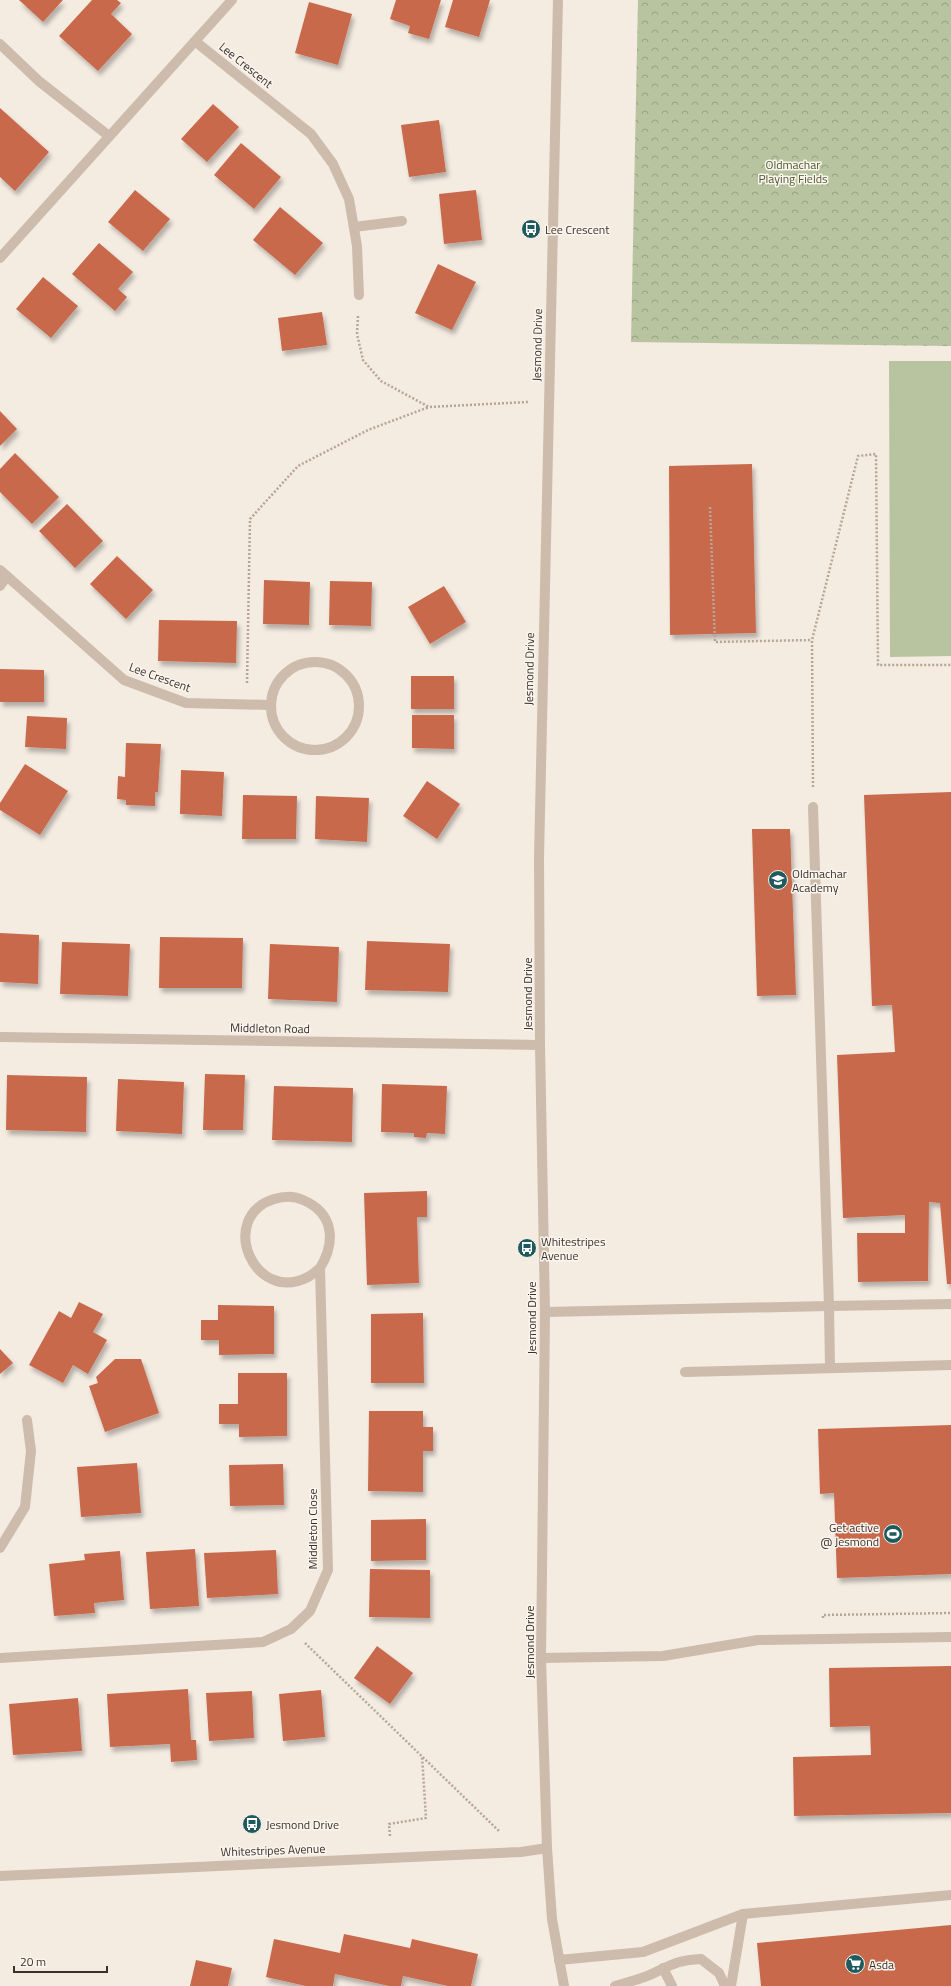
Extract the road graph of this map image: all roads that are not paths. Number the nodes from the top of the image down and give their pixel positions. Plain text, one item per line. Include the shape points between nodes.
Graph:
1 (232, 0) edge
2 (558, 0) edge
3 (196, 42) junction
4 (0, 44) edge
5 (109, 136) junction
6 (402, 221) dead end
7 (354, 226) junction
8 (0, 258) edge
9 (359, 295) road end
10 (4, 573) edge
11 (0, 586) edge
12 (271, 705) junction
13 (813, 808) road end
14 (0, 1037) edge
15 (540, 1045) junction
16 (320, 1268) junction
17 (951, 1304) edge
18 (828, 1306) junction
19 (545, 1312) junction
20 (951, 1365) edge
21 (830, 1367) junction
22 (685, 1372) dead end
23 (27, 1420) dead end
24 (0, 1548) edge
25 (951, 1637) edge
26 (0, 1658) edge
27 (541, 1658) junction
28 (547, 1848) junction
29 (0, 1876) edge
30 (951, 1895) edge
31 (743, 1914) junction
32 (559, 1960) junction
33 (663, 1968) junction
34 (648, 1981) edge
35 (564, 1986) edge
36 (615, 1986) edge
37 (672, 1986) edge
38 (725, 1986) edge
39 (731, 1986) edge

1 - 3 street
2 - 15 street, Jesmond Drive via 539,850
3 - 5 street
3 - 7 street, Lee Crescent via 311,134 333,164 349,199
4 - 5 street via 40,82
5 - 8 street
6 - 7 street
7 - 9 street, Lee Crescent
10 - 11 street, Lee Crescent
10 - 12 street, Lee Crescent via 124,680 186,702
12 - 12 street via 274,690 282,677 301,665 324,663 338,669 350,679 357,692 359,708 356,722 348,735 336,745 322,750 306,750 292,744 281,733 273,720
13 - 18 street
14 - 15 street, Middleton Road
15 - 19 street, Jesmond Drive
16 - 16 street, Middleton Close via 308,1277 294,1282 279,1281 259,1270 247,1252 245,1237 248,1223 256,1210 268,1201 282,1196 297,1197 311,1203 322,1213 329,1226 331,1241 328,1255
16 - 26 street, Middleton Close via 328,1570 310,1610 291,1629 263,1642
17 - 18 street
18 - 19 street
18 - 21 street
19 - 27 street, Jesmond Drive
20 - 21 street
21 - 22 street
23 - 24 street via 32,1451 25,1507
25 - 27 street via 758,1640 664,1656
27 - 28 street, Jesmond Drive
28 - 29 street, Whitestripes Avenue via 521,1852
28 - 32 street, Jesmond Drive via 552,1919
30 - 31 street
31 - 32 street via 643,1952
31 - 39 street
32 - 35 street, Jesmond Drive
33 - 34 street
33 - 37 street
33 - 38 street via 682,1960 701,1959 719,1973
34 - 36 street

